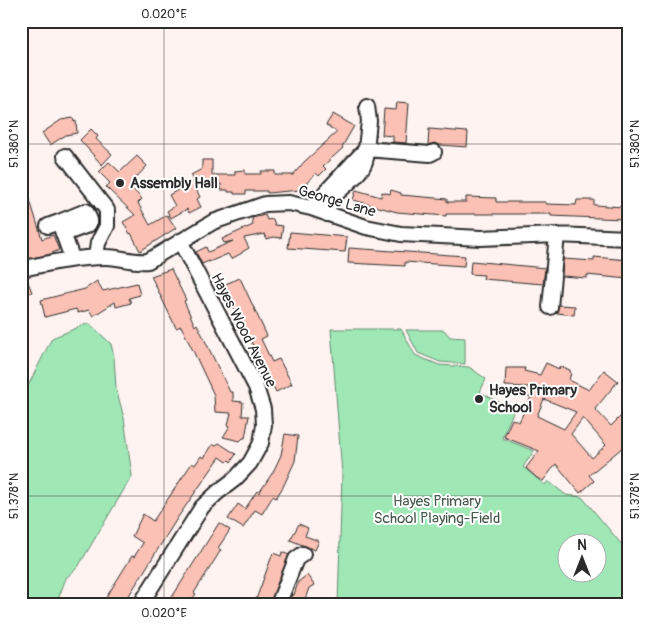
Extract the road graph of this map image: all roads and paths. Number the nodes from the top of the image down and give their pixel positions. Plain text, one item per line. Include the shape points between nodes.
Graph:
1 (367, 106) dead end
2 (366, 149) junction
3 (434, 152) dead end
4 (65, 156) dead end
5 (311, 208) junction
6 (327, 214) junction
7 (57, 228) dead end
8 (556, 235) junction
9 (628, 238) edge
10 (180, 241) junction
11 (96, 257) junction
12 (72, 258) junction
13 (21, 269) edge
14 (550, 307) dead end
15 (303, 554) dead end
16 (140, 605) edge
17 (278, 605) edge

1 - 2 street
2 - 3 street
2 - 5 street
2 - 6 street via 362,168 330,201
4 - 11 street via 107,210 108,226 98,243
5 - 6 street, George Lane
5 - 10 street, George Lane via 289,203 265,204 213,222
6 - 8 street, George Lane via 366,227 402,234 481,238
7 - 12 street
8 - 9 street, George Lane
8 - 14 street
10 - 11 street, George Lane via 141,262
10 - 16 street, Hayes Wood Avenue via 256,387 264,426 261,443 250,463 202,507
11 - 12 street, George Lane
12 - 13 street, George Lane
15 - 17 street via 296,559

